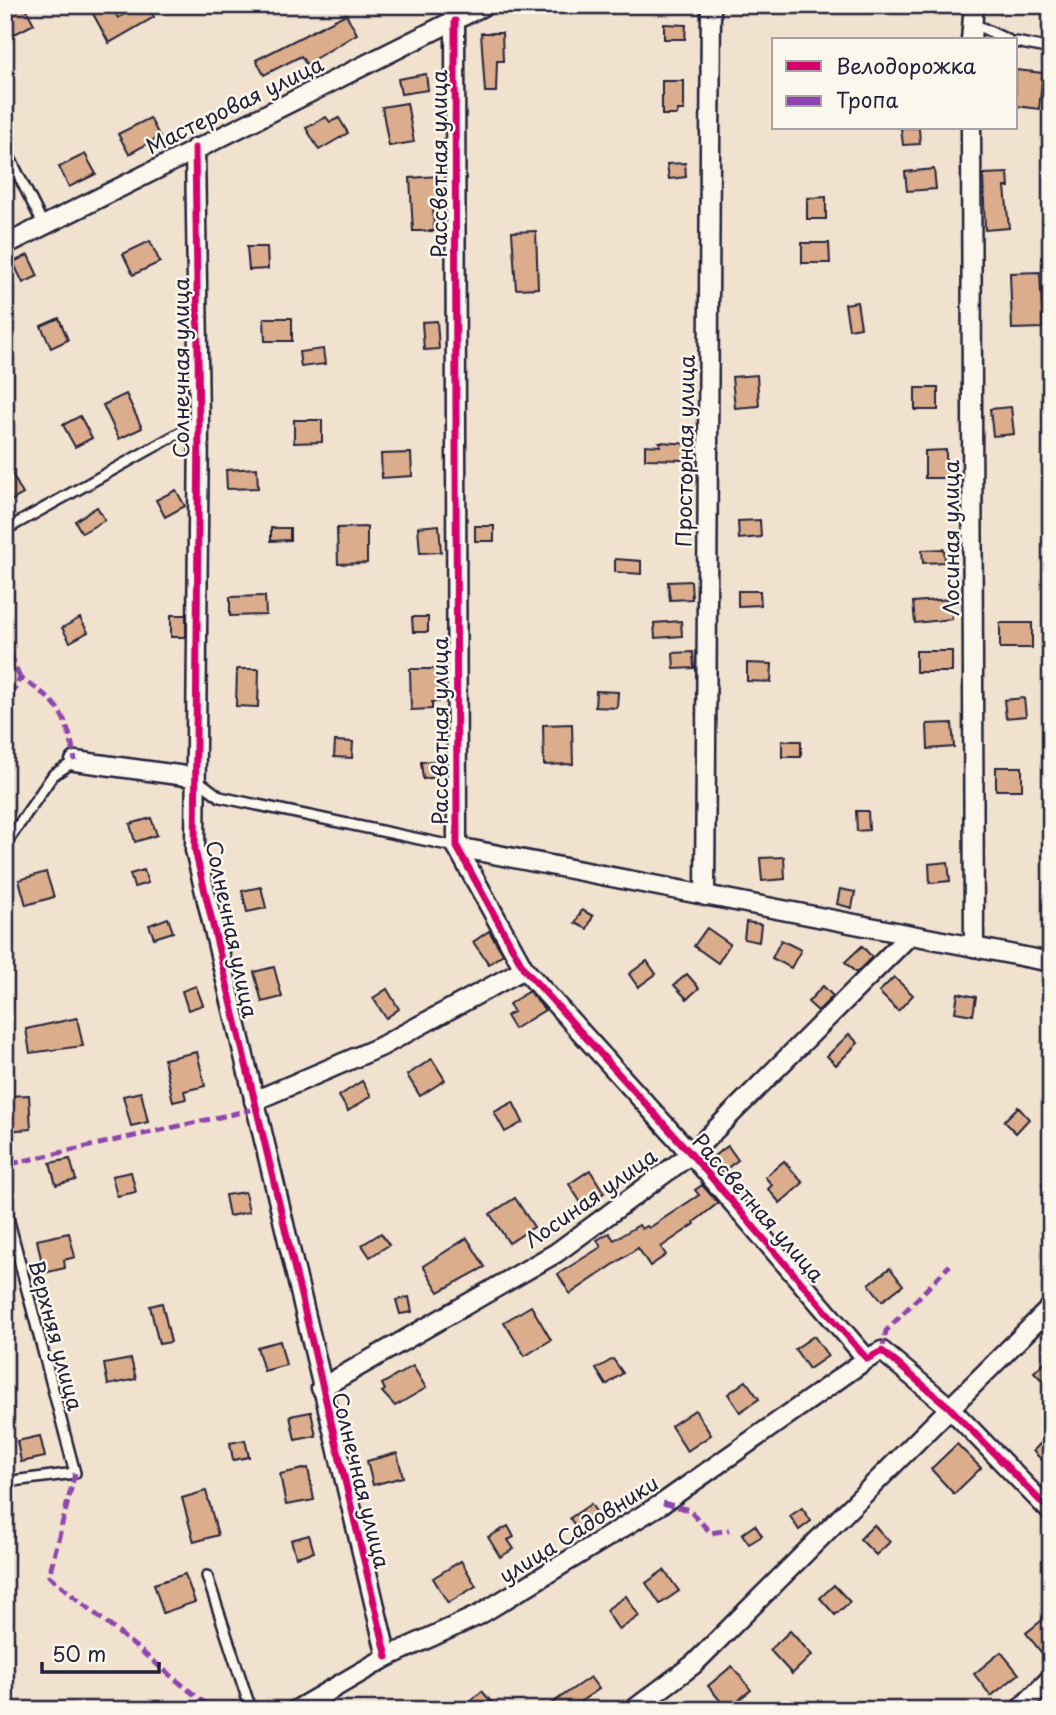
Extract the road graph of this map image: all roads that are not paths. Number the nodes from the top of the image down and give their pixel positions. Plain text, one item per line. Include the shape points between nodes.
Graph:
1 (485, 5) edge
2 (711, 5) edge
3 (455, 21) junction
4 (972, 23) edge
5 (1004, 38) edge
6 (1018, 42) edge
7 (1051, 49) edge
8 (971, 130) edge
9 (5, 148) edge
10 (195, 148) junction
11 (44, 226) junction
12 (5, 245) edge
13 (199, 422) junction
14 (5, 530) edge
15 (75, 761) joint
16 (193, 777) junction
17 (5, 845) edge
18 (457, 847) junction
19 (705, 896) junction
20 (908, 937) junction
21 (974, 947) junction
22 (1051, 962) edge
23 (524, 969) junction
24 (254, 1101) junction
25 (691, 1154) junction
26 (5, 1206) edge
27 (1051, 1307) edge
28 (867, 1359) junction
29 (321, 1388) junction
30 (949, 1407) junction
31 (5, 1482) edge
32 (1051, 1511) edge
33 (207, 1576) dead end
34 (387, 1657) junction
35 (1051, 1678) edge
36 (251, 1710) edge
37 (296, 1710) edge
38 (633, 1710) edge
39 (1019, 1710) edge

1 - 3 street, Мастеровая улица
2 - 19 street, Просторная улица
3 - 10 street, Мастеровая улица
3 - 18 street, Рассветная улица
4 - 5 lane
6 - 7 lane
8 - 21 street, Лосиная улица
9 - 11 lane
10 - 11 street, Мастеровая улица
10 - 13 street, Солнечная улица
11 - 12 street, Мастеровая улица
13 - 14 lane
13 - 16 street, Солнечная улица
15 - 16 street
15 - 17 lane via 53,775
16 - 18 lane via 220,797
16 - 24 street, Солнечная улица via 195,850
18 - 19 street
18 - 23 street, Рассветная улица
19 - 20 street
20 - 21 street
20 - 25 street, Лосиная улица
21 - 22 street
23 - 24 street via 380,1047
23 - 25 street, Рассветная улица
24 - 29 street, Солнечная улица
25 - 28 street, Рассветная улица
25 - 29 street, Лосиная улица via 556,1253
26 - 31 lane, Верхняя улица via 75,1473
27 - 30 street
28 - 30 street via 882,1351
28 - 34 street, улица Садовники via 663,1503 479,1615
29 - 34 street, Солнечная улица
30 - 32 street
30 - 38 street via 694,1664
33 - 36 lane
34 - 37 street, улица Садовники
35 - 39 street

